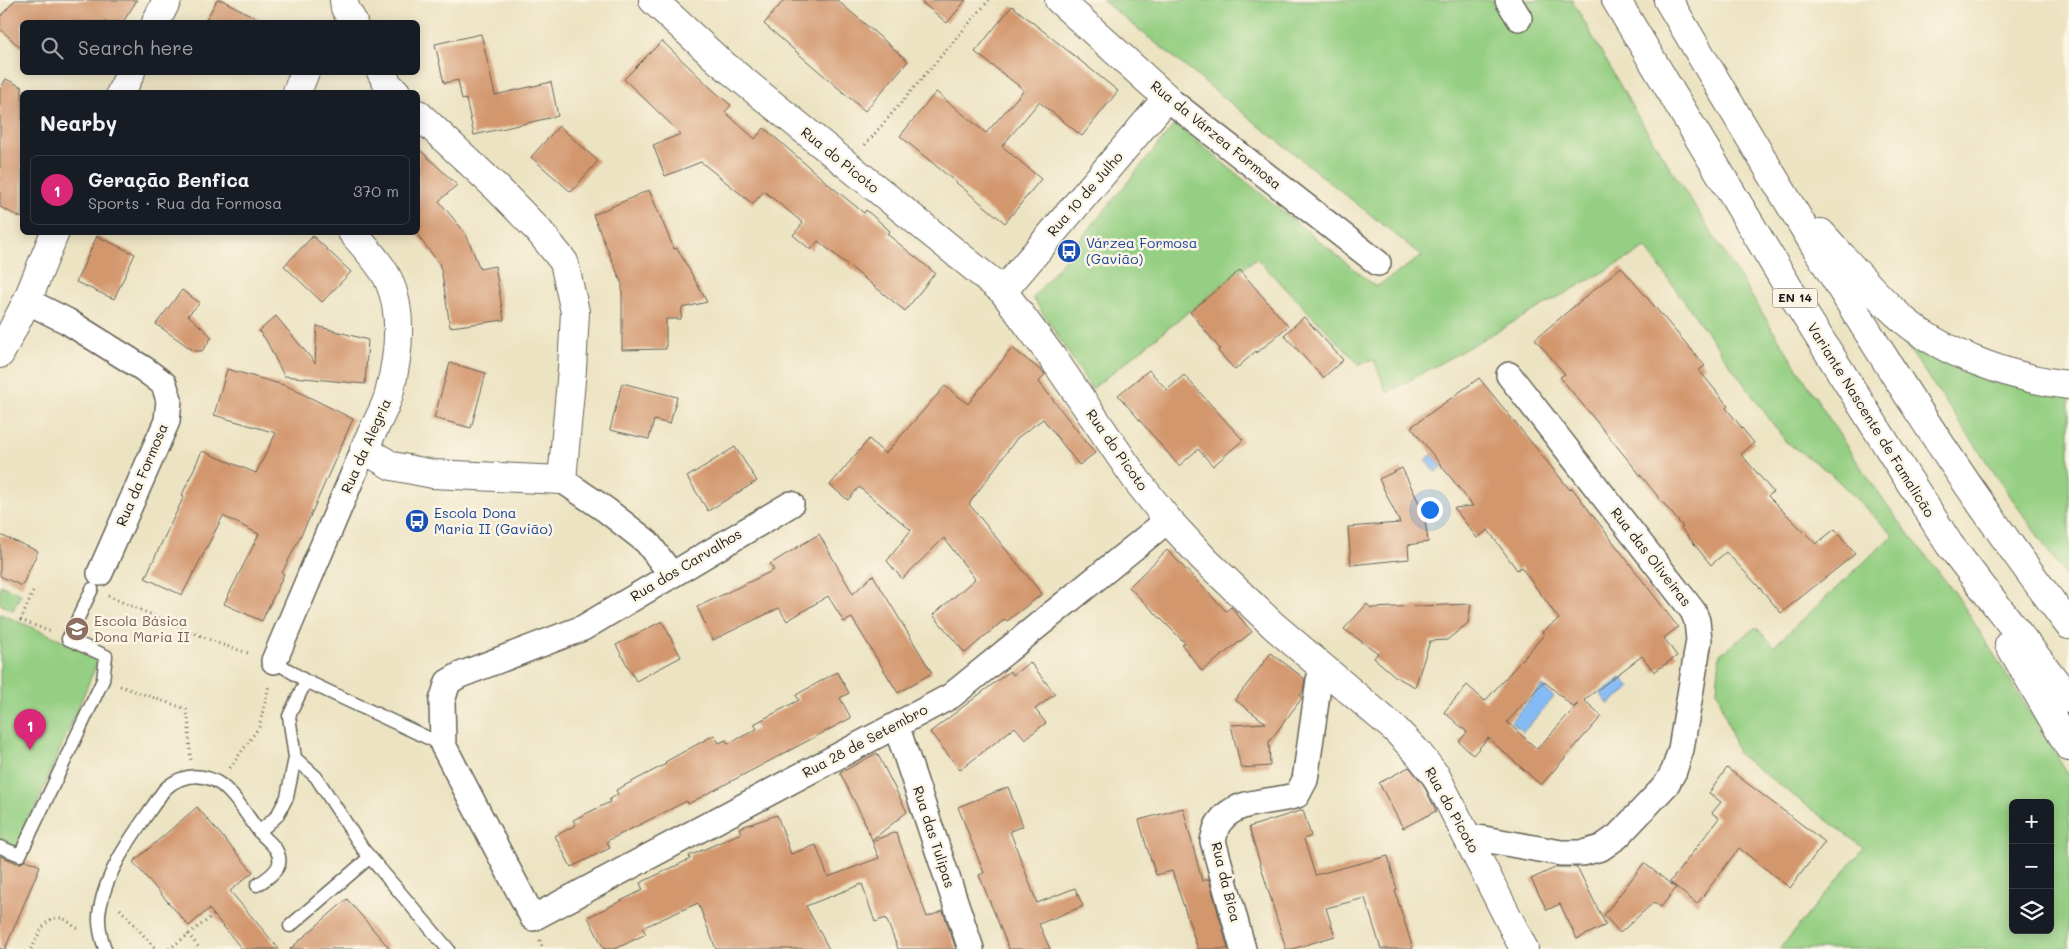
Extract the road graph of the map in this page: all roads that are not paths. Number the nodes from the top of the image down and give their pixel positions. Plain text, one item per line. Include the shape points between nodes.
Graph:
1 (167, 0) edge
2 (653, 0) edge
3 (1059, 0) edge
4 (1616, 0) edge
5 (1668, 0) edge
6 (157, 20) edge
7 (130, 75) edge
8 (305, 75) edge
9 (382, 75) edge
10 (122, 90) edge
11 (298, 90) edge
12 (393, 90) edge
13 (1168, 98) junction
14 (420, 116) edge
15 (1782, 192) junction
16 (54, 235) edge
17 (354, 235) edge
18 (1378, 262) dead end
19 (1003, 291) junction
20 (27, 301) junction
21 (8, 323) edge
22 (0, 354) edge
23 (1509, 375) dead end
24 (2069, 386) edge
25 (364, 449) junction
26 (562, 480) junction
27 (790, 504) dead end
28 (1168, 520) junction
29 (1949, 544) junction
30 (671, 574) junction
31 (96, 581) joint
32 (2069, 625) edge
33 (274, 661) joint
34 (1326, 670) junction
35 (306, 681) junction
36 (2069, 699) edge
37 (896, 725) junction
38 (443, 745) junction
39 (2069, 747) edge
40 (295, 758) junction
41 (259, 832) junction
42 (1467, 836) junction
43 (0, 846) edge
44 (370, 857) junction
45 (257, 886) dead end
46 (290, 926) dead end
47 (442, 947) edge
48 (105, 949) edge
49 (971, 949) edge
50 (1243, 949) edge
51 (1524, 949) edge

1 - 6 main road
2 - 19 main road, Rua do Picoto via 719,61
3 - 13 main road, Rua da Várzea Formosa
4 - 29 main road, Variante Nascente de Famalicão / EN 14 via 1800,307
5 - 15 main road, EN 14
7 - 10 main road
8 - 11 main road
9 - 12 main road
13 - 18 street, Rua da Várzea Formosa
13 - 19 main road, Rua 10 de Julho
14 - 26 main road via 540,230 564,262 575,312
15 - 24 main road via 1905,322 1980,363 2021,377
15 - 32 main road, EN 14 via 1862,325 2013,552
16 - 20 main road
17 - 25 main road, Rua da Alegria via 388,281 398,315 389,395
19 - 28 main road, Rua do Picoto
20 - 21 main road
20 - 31 street, Rua da Formosa via 67,321 144,369 164,384 169,400 167,421
21 - 22 main road
23 - 42 street, Rua das Oliveiras via 1686,602 1695,616 1698,640 1681,749 1674,771 1666,785 1618,836 1601,848 1583,853 1561,853
25 - 26 main road via 392,466 433,474
25 - 33 street, Rua da Alegria
26 - 30 street via 647,542
27 - 30 street, Rua dos Carvalhos
28 - 34 main road, Rua do Picoto via 1246,599
28 - 37 street, Rua 28 de Setembro via 951,696
29 - 36 main road, Variante Nascente de Famalicão / EN 14
29 - 39 main road
30 - 38 street, Rua dos Carvalhos via 582,628 448,682 442,701
31 - 43 lane via 68,639 106,656 102,680 20,855
33 - 35 lane
34 - 42 main road, Rua do Picoto via 1418,753 1436,776
34 - 50 street, Rua da Bica via 1319,680 1305,780 1297,795 1246,804 1229,811 1218,824 1214,841
35 - 38 lane
35 - 40 lane via 289,716
37 - 38 street, Rua 28 de Setembro via 533,918
37 - 49 street, Rua das Tulipas
40 - 41 lane via 287,798 277,816
40 - 44 lane via 316,777
41 - 45 lane via 277,849 279,863 276,870
41 - 48 lane via 228,791 218,783 194,776 172,782 118,861 104,892 99,922
42 - 51 main road, Rua do Picoto
44 - 46 lane
44 - 47 lane

